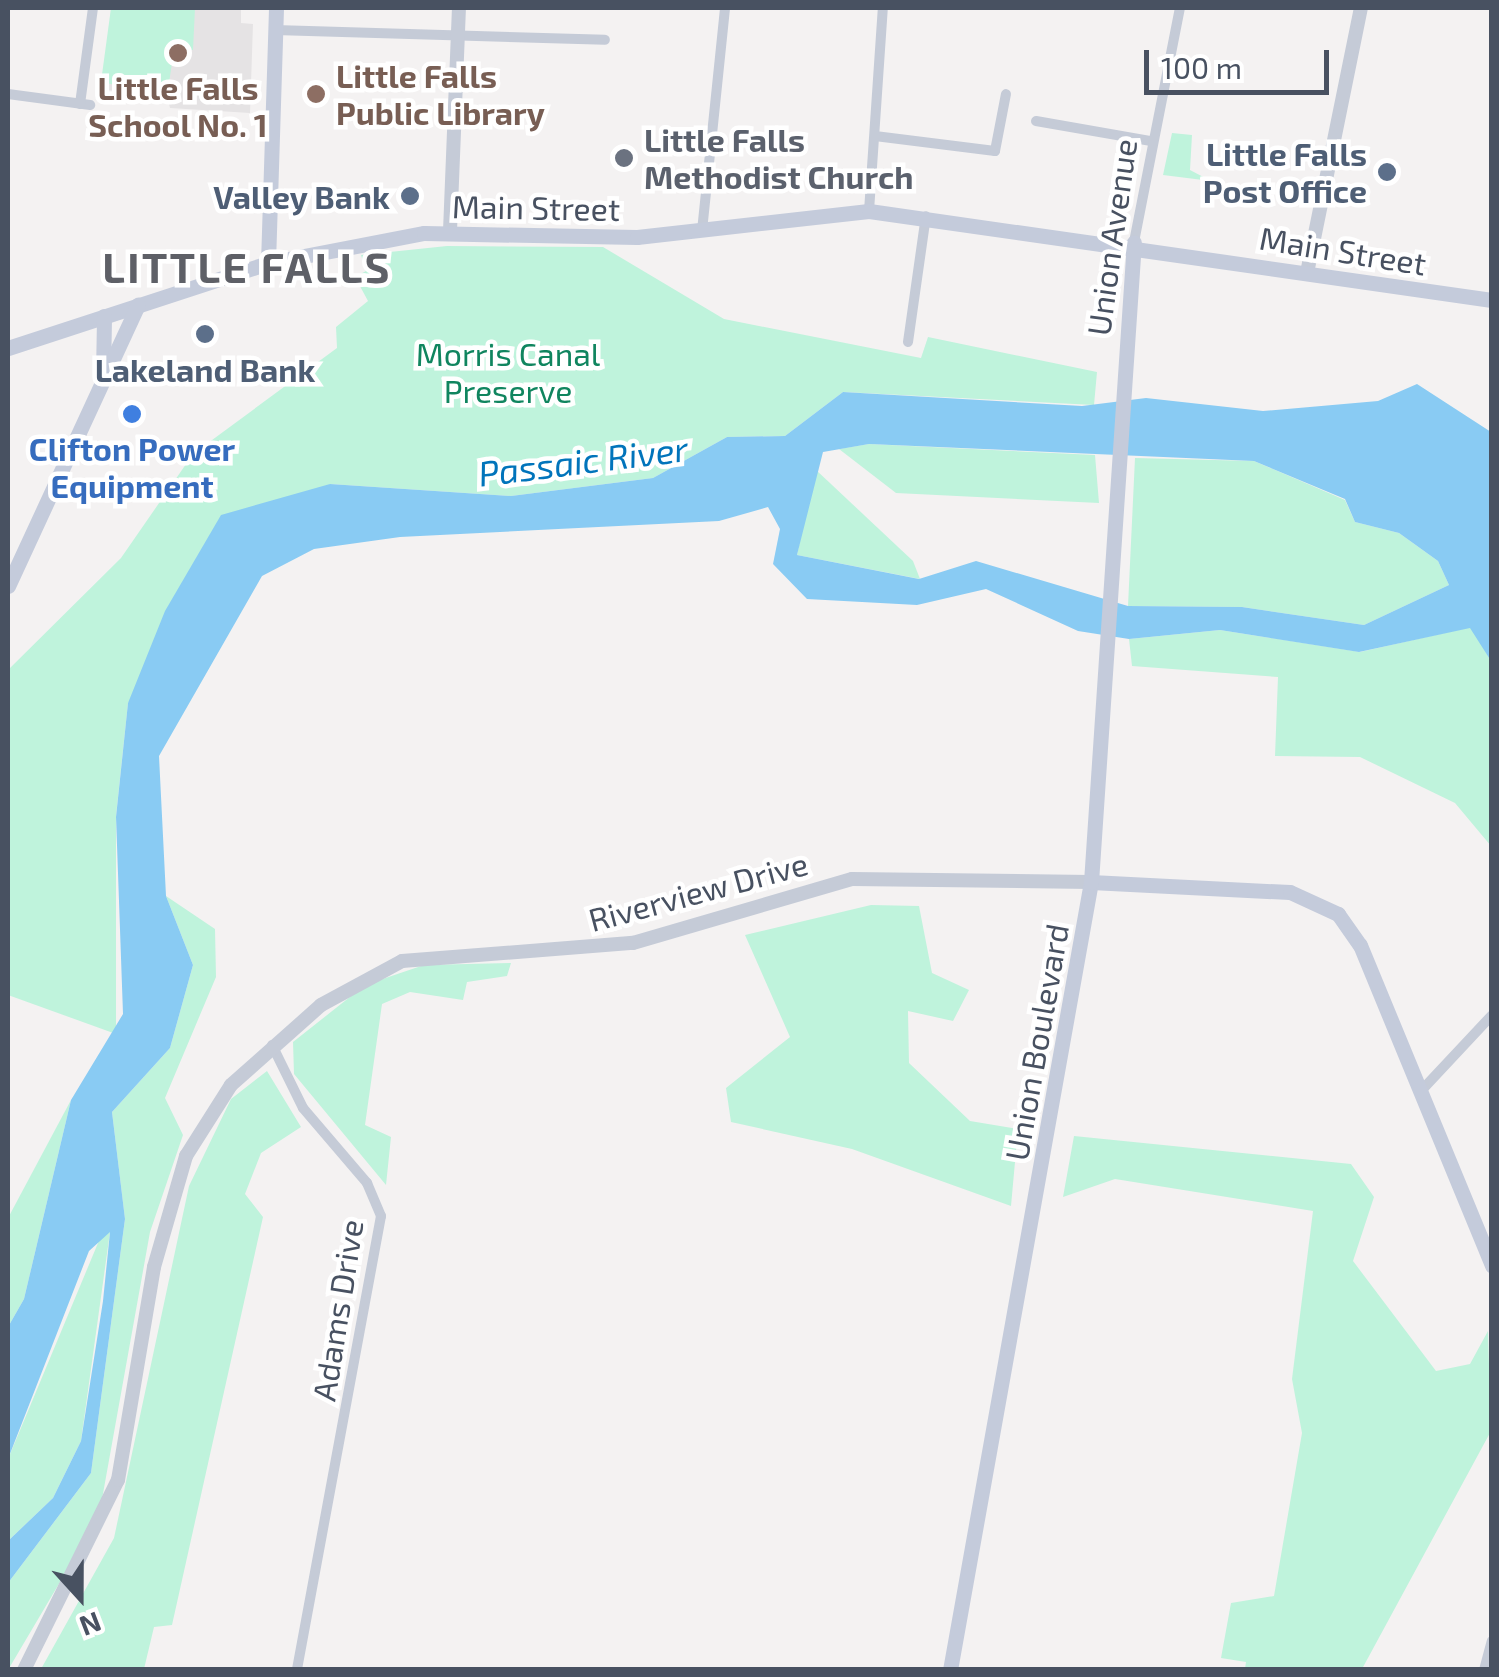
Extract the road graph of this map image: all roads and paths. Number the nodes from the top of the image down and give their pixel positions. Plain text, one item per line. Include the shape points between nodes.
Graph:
1 (93, 8) edge
2 (276, 8) edge
3 (459, 8) edge
4 (725, 8) edge
5 (884, 8) edge
6 (1180, 8) edge
7 (1361, 8) edge
8 (274, 30) junction
9 (458, 36) junction
10 (606, 40) dead end
11 (8, 94) edge
12 (1006, 94) dead end
13 (1036, 121) dead end
14 (875, 136) junction
15 (1151, 141) junction
16 (869, 210) junction
17 (926, 215) junction
18 (450, 231) junction
19 (702, 231) junction
20 (1134, 242) junction
21 (268, 263) junction
22 (1307, 272) junction
23 (1492, 300) edge
24 (138, 305) junction
25 (104, 316) junction
26 (908, 342) dead end
27 (8, 348) edge
28 (102, 379) junction
29 (1118, 417) joint
30 (8, 586) edge
31 (1091, 882) junction
32 (1492, 1016) edge
33 (272, 1044) junction
34 (1420, 1092) junction
35 (1492, 1266) edge
36 (1492, 1641) edge
37 (24, 1670) edge
38 (297, 1670) edge
39 (950, 1670) edge
40 (1484, 1670) edge

1 - 11 street via 85,105
2 - 8 main road
3 - 9 street
4 - 19 street
5 - 14 street
6 - 15 street, Union Avenue
7 - 22 street
8 - 9 street
8 - 21 main road
9 - 10 street
9 - 18 street
12 - 14 street via 995,151
13 - 15 street
14 - 16 street
15 - 20 street, Union Avenue
16 - 17 main road, Main Street
16 - 19 main road, Main Street
17 - 20 main road, Main Street
17 - 26 street
18 - 19 main road, Main Street
18 - 21 main road, Main Street
20 - 22 main road, Main Street
20 - 29 main road, Union Avenue
21 - 24 main road, Main Street
22 - 23 main road, Main Street
24 - 25 main road, Main Street
24 - 28 main road
25 - 27 main road, Main Street
25 - 28 main road
28 - 30 main road
29 - 31 main road, Union Boulevard
31 - 33 street, Riverview Drive via 867,876 621,946 417,957 368,975
31 - 34 main road, Riverview Drive via 1290,892 1324,903 1360,945
31 - 39 main road, Union Boulevard
32 - 34 street
33 - 37 street, Riverview Drive via 212,1108 186,1156 154,1266 118,1480
33 - 38 street, Adams Drive via 303,1108 366,1182 380,1216
34 - 35 main road, Riverview Drive
36 - 40 street

